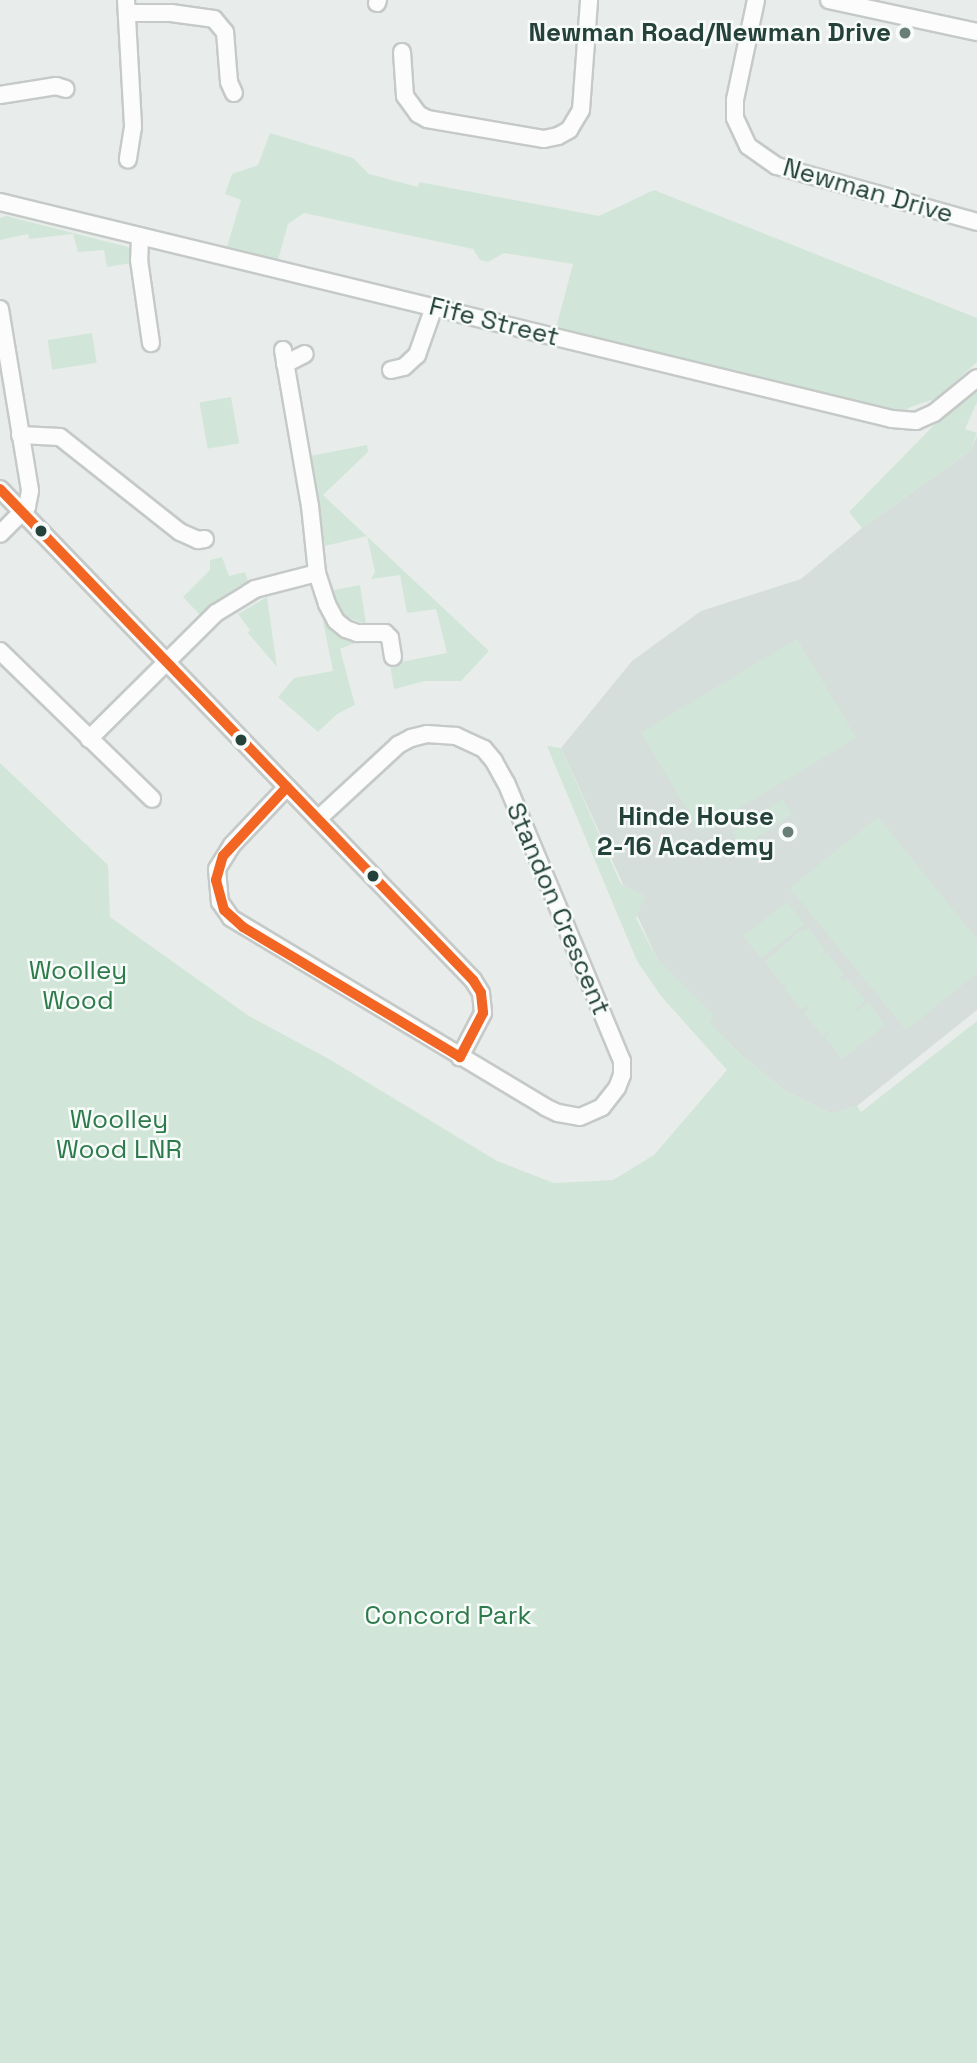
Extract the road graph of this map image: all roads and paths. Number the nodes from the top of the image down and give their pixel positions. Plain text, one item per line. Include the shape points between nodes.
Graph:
1 (589, 0) edge
2 (756, 0) edge
3 (829, 0) edge
4 (127, 7) edge
5 (977, 32) edge
6 (402, 52) dead end
7 (66, 89) dead end
8 (234, 93) dead end
9 (0, 95) edge
10 (128, 160) dead end
11 (0, 202) edge
12 (977, 222) edge
13 (140, 237) junction
14 (434, 307) junction
15 (0, 309) edge
16 (151, 343) dead end
17 (305, 354) dead end
18 (391, 370) dead end
19 (977, 378) edge
20 (20, 435) junction
21 (0, 489) edge
22 (22, 512) junction
23 (0, 534) edge
24 (205, 539) dead end
25 (317, 573) junction
26 (0, 651) edge
27 (393, 657) dead end
28 (166, 665) junction
29 (89, 739) junction
30 (287, 787) junction
31 (152, 799) dead end
32 (318, 819) junction
33 (460, 1057) junction

1 - 6 street via 581,110 569,130 558,136 544,139 427,119 405,96
2 - 12 street, Newman Drive via 735,100 735,118 748,146 777,166
3 - 5 street
4 - 8 street via 214,19 225,32
4 - 10 street via 133,127
7 - 9 street via 56,86
11 - 13 street, Fife Street
13 - 14 street, Fife Street
13 - 16 street
14 - 18 street via 417,355 404,367
14 - 19 street, Fife Street via 907,422 934,414
15 - 20 street
17 - 25 street via 284,357
20 - 22 street via 30,491
20 - 24 street via 60,437 180,532
21 - 22 street
22 - 23 street
22 - 28 street
25 - 27 street via 336,621 357,633 385,633
25 - 28 street via 239,596
26 - 29 street
28 - 29 street
28 - 30 street
29 - 31 street
30 - 32 street
30 - 33 street, Standon Crescent via 223,856 216,880 224,910 243,927
32 - 33 street via 477,987 483,1013
32 - 33 street, Standon Crescent via 398,744 411,738 456,736 484,749 494,761 622,1061 622,1076 602,1107 580,1117 569,1116 545,1107

